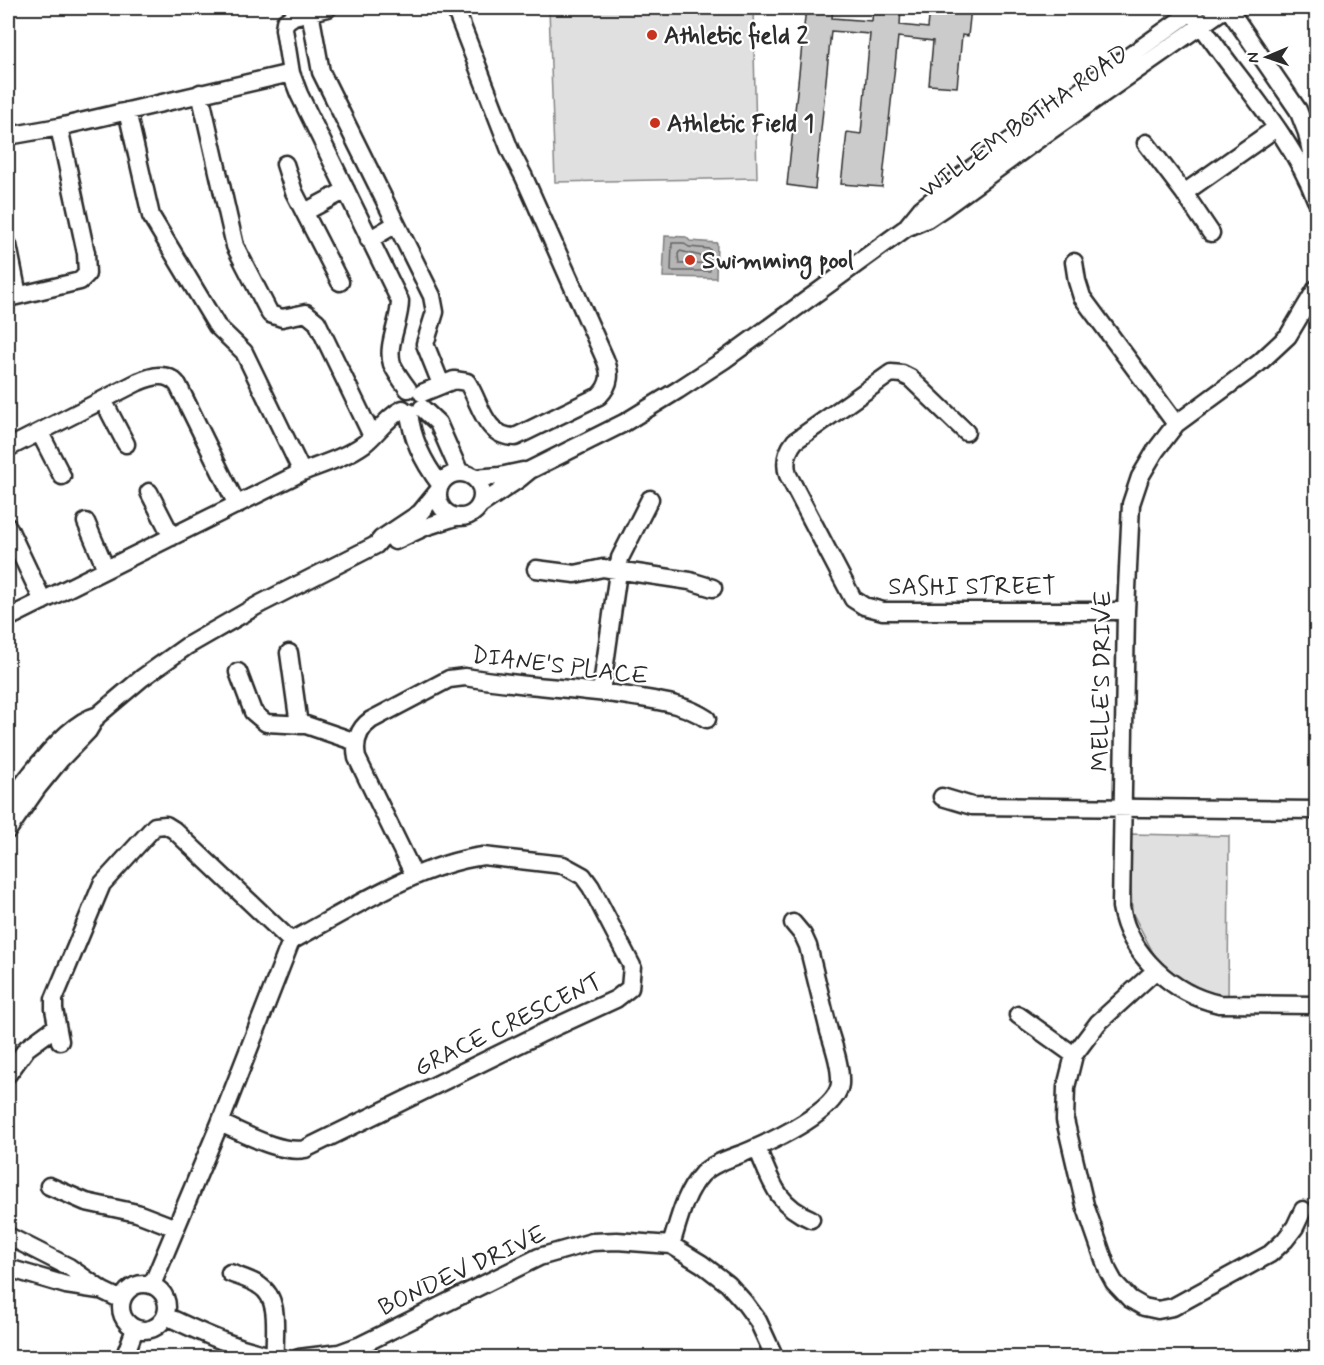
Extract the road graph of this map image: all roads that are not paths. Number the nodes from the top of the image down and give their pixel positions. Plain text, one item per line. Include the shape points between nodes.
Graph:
1 (328, 8) edge
2 (455, 8) edge
3 (1227, 8) edge
4 (310, 12) junction
5 (1196, 14) edge
6 (291, 73) junction
7 (200, 93) junction
8 (127, 111) junction
9 (59, 127) junction
10 (1276, 128) junction
11 (8, 136) edge
12 (1146, 143) dead end
13 (285, 164) dead end
14 (1317, 176) edge
15 (346, 190) junction
16 (1184, 193) junction
17 (1317, 200) edge
18 (305, 212) junction
19 (396, 224) junction
20 (1211, 233) dead end
21 (369, 240) junction
22 (8, 245) edge
23 (1074, 262) dead end
24 (340, 282) dead end
25 (1317, 289) edge
26 (13, 296) edge
27 (441, 384) junction
28 (103, 400) junction
29 (413, 402) junction
30 (1176, 424) junction
31 (966, 432) dead end
32 (40, 433) junction
33 (372, 436) junction
34 (126, 444) dead end
35 (448, 444) junction
36 (8, 448) edge
37 (421, 456) junction
38 (530, 470) junction
39 (303, 472) junction
40 (467, 475) junction
41 (63, 476) dead end
42 (439, 487) junction
43 (149, 492) dead end
44 (650, 499) dead end
45 (237, 505) junction
46 (480, 505) junction
47 (456, 518) junction
48 (86, 522) dead end
49 (8, 527) edge
50 (172, 537) junction
51 (376, 545) junction
52 (619, 564) junction
53 (106, 569) junction
54 (536, 569) dead end
55 (714, 588) dead end
56 (43, 601) junction
57 (1126, 611) junction
58 (8, 618) edge
59 (289, 653) dead end
60 (238, 672) dead end
61 (601, 692) junction
62 (97, 716) junction
63 (707, 719) dead end
64 (299, 724) junction
65 (356, 742) junction
66 (942, 797) dead end
67 (8, 805) edge
68 (1123, 806) junction
69 (1317, 810) edge
70 (8, 830) edge
71 (414, 875) junction
72 (793, 923) dead end
73 (291, 942) junction
74 (1156, 970) junction
75 (1317, 1005) edge
76 (1018, 1015) dead end
77 (1074, 1055) junction
78 (8, 1074) edge
79 (220, 1123) junction
80 (757, 1148) junction
81 (49, 1186) dead end
82 (1303, 1210) dead end
83 (811, 1219) dead end
84 (176, 1228) junction
85 (8, 1236) edge
86 (671, 1245) junction
87 (8, 1268) edge
88 (230, 1273) dead end
89 (152, 1285) junction
90 (103, 1291) junction
91 (122, 1300) junction
92 (166, 1316) junction
93 (135, 1329) junction
94 (278, 1357) edge
95 (124, 1358) edge
96 (299, 1358) edge
97 (775, 1358) edge

1 - 4 street
2 - 27 street via 510,150 605,359 610,378 599,396 514,437 503,437 493,431 467,382
3 - 5 street, WILLEM BOTHA ROAD
3 - 14 street via 1298,110
4 - 6 street via 285,22
4 - 19 street via 321,72
5 - 10 street
5 - 38 street, WILLEM BOTHA ROAD via 1037,140 945,207 906,228 724,360 624,423
6 - 7 street
6 - 15 street
7 - 8 street
7 - 33 street via 237,252 270,314 282,318 306,313 317,322
8 - 9 street
8 - 39 street via 153,221 217,326 244,352
9 - 11 street
9 - 26 street via 87,274 80,281
10 - 16 street
10 - 17 street
12 - 16 street
13 - 18 street
15 - 18 street
15 - 21 street
16 - 20 street
18 - 24 street
19 - 21 street
19 - 27 street via 434,302 435,312 425,344
21 - 29 street via 400,301 391,357
22 - 26 street
23 - 30 street via 1082,297
25 - 30 street, MELLE'S DRIVE via 1288,336 1259,363
27 - 29 street
28 - 32 street
28 - 34 street
28 - 45 street via 149,377 159,375 174,380
29 - 33 street
29 - 35 street via 438,423
29 - 37 street via 411,432
30 - 57 street, MELLE'S DRIVE via 1140,477 1131,504
31 - 57 street, SASHI STREET via 910,378 891,373 790,447 788,475 853,599 884,611
32 - 36 street
32 - 41 street
33 - 39 street via 340,457
35 - 37 street
35 - 40 street
37 - 42 street
38 - 40 street, WILLEM BOTHA ROAD via 500,476
38 - 46 street, WILLEM BOTHA ROAD
39 - 45 street
40 - 42 street via 445,478
40 - 46 street via 481,490
42 - 47 street via 439,505
42 - 51 street via 420,513
43 - 50 street
44 - 52 street
45 - 50 street
46 - 47 street via 470,515
47 - 51 street
48 - 53 street
49 - 56 street
50 - 53 street
51 - 62 street via 188,646
52 - 54 street via 575,574
52 - 55 street
52 - 61 street
53 - 56 street
56 - 58 street
57 - 68 street, MELLE'S DRIVE
59 - 64 street
60 - 64 street via 253,712 260,718 274,725
61 - 63 street, DIANE'S PLACE via 677,704
61 - 65 street, DIANE'S PLACE via 457,677 371,720
62 - 67 street via 81,722 68,734 25,780
62 - 70 street
64 - 65 street
65 - 71 street via 357,758
66 - 68 street via 972,806
68 - 69 street
68 - 74 street, MELLE'S DRIVE via 1123,914 1137,947
71 - 73 street, GRACE CRESCENT
71 - 79 street, GRACE CRESCENT via 483,856 570,867 591,886 626,953 632,966 630,988 616,999 305,1149 285,1149
72 - 80 street via 808,946 836,1055 840,1087 835,1098 816,1116
73 - 78 street via 174,830 166,825 155,826 108,876 98,893 54,999 59,1034 27,1048
73 - 79 street
74 - 75 street, MELLE'S DRIVE via 1179,989 1208,1002
74 - 77 street via 1098,1023
76 - 77 street
77 - 82 street via 1066,1087 1065,1120 1082,1195 1108,1270 1130,1299 1158,1310 1173,1307 1270,1254 1290,1234
79 - 84 street
80 - 83 street via 775,1191 788,1206
80 - 86 street via 702,1174 686,1198
81 - 84 street via 86,1203 137,1213
84 - 89 street
85 - 90 street via 69,1267
86 - 96 street, BONDEV DRIVE via 592,1242 565,1248 539,1257 361,1345 339,1353
86 - 97 street, BONDEV DRIVE via 733,1290 758,1321
87 - 90 street
88 - 94 street via 268,1293 273,1305
89 - 91 street via 134,1287
89 - 92 street via 164,1294
90 - 91 street
91 - 93 street via 123,1317
92 - 93 street via 156,1328
92 - 94 street via 226,1343
93 - 95 street

